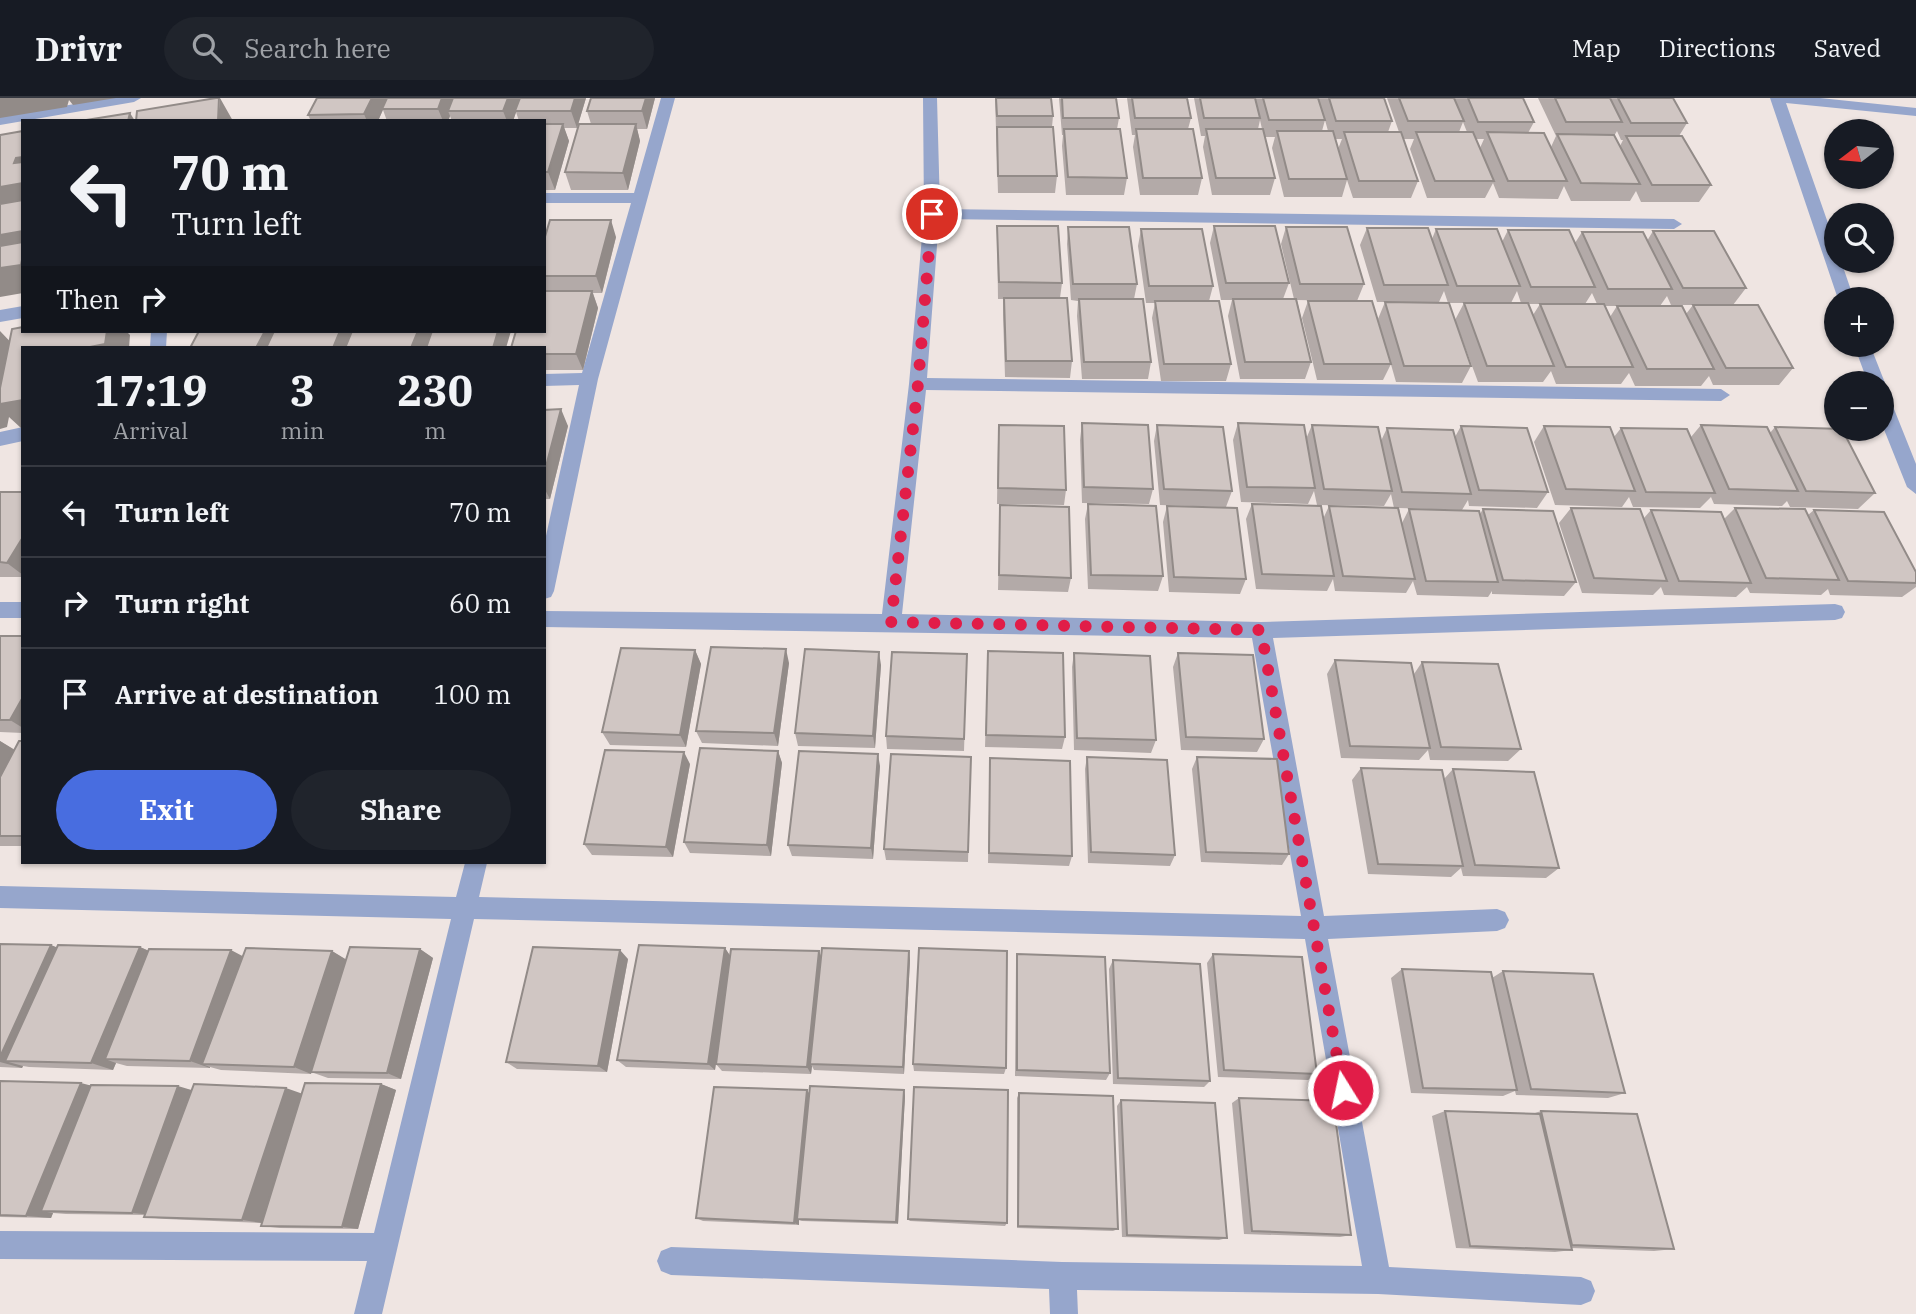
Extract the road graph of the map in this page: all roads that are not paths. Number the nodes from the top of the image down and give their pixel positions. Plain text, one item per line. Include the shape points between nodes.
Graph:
1 (134, 98) edge
2 (668, 98) edge
3 (930, 98) edge
4 (1777, 98) edge
5 (1916, 111) edge
6 (0, 121) edge
7 (546, 198) edge
8 (641, 198) junction
9 (932, 214) junction
10 (1674, 224) dead end
11 (1842, 287) edge
12 (21, 312) edge
13 (0, 316) edge
14 (589, 379) junction
15 (546, 380) edge
16 (918, 384) junction
17 (1721, 395) dead end
18 (1894, 432) edge
19 (21, 434) edge
20 (0, 439) edge
21 (1916, 487) edge
22 (546, 581) edge
23 (0, 610) edge
24 (21, 610) edge
25 (1835, 612) dead end
26 (546, 619) edge
27 (891, 622) junction
28 (1261, 630) junction
29 (476, 864) edge
30 (0, 897) edge
31 (465, 907) junction
32 (1497, 920) dead end
33 (1314, 928) junction
34 (0, 1245) edge
35 (382, 1247) junction
36 (671, 1261) dead end
37 (1062, 1276) junction
38 (1378, 1280) junction
39 (1581, 1292) dead end
40 (368, 1314) edge
41 (1063, 1314) edge

1 - 6 street
2 - 8 street
3 - 9 street
4 - 5 street
4 - 11 street
7 - 8 street
8 - 14 street
9 - 10 street
9 - 16 street
12 - 13 street
14 - 15 street
14 - 22 street
16 - 17 street
16 - 27 street
18 - 21 street
19 - 20 street
23 - 24 street
25 - 28 street
26 - 27 street
27 - 28 street
28 - 33 street
29 - 31 street
30 - 31 street
31 - 33 street
31 - 35 street
32 - 33 street
33 - 38 street
34 - 35 street
35 - 40 street
36 - 37 street
37 - 38 street
37 - 41 street
38 - 39 street

